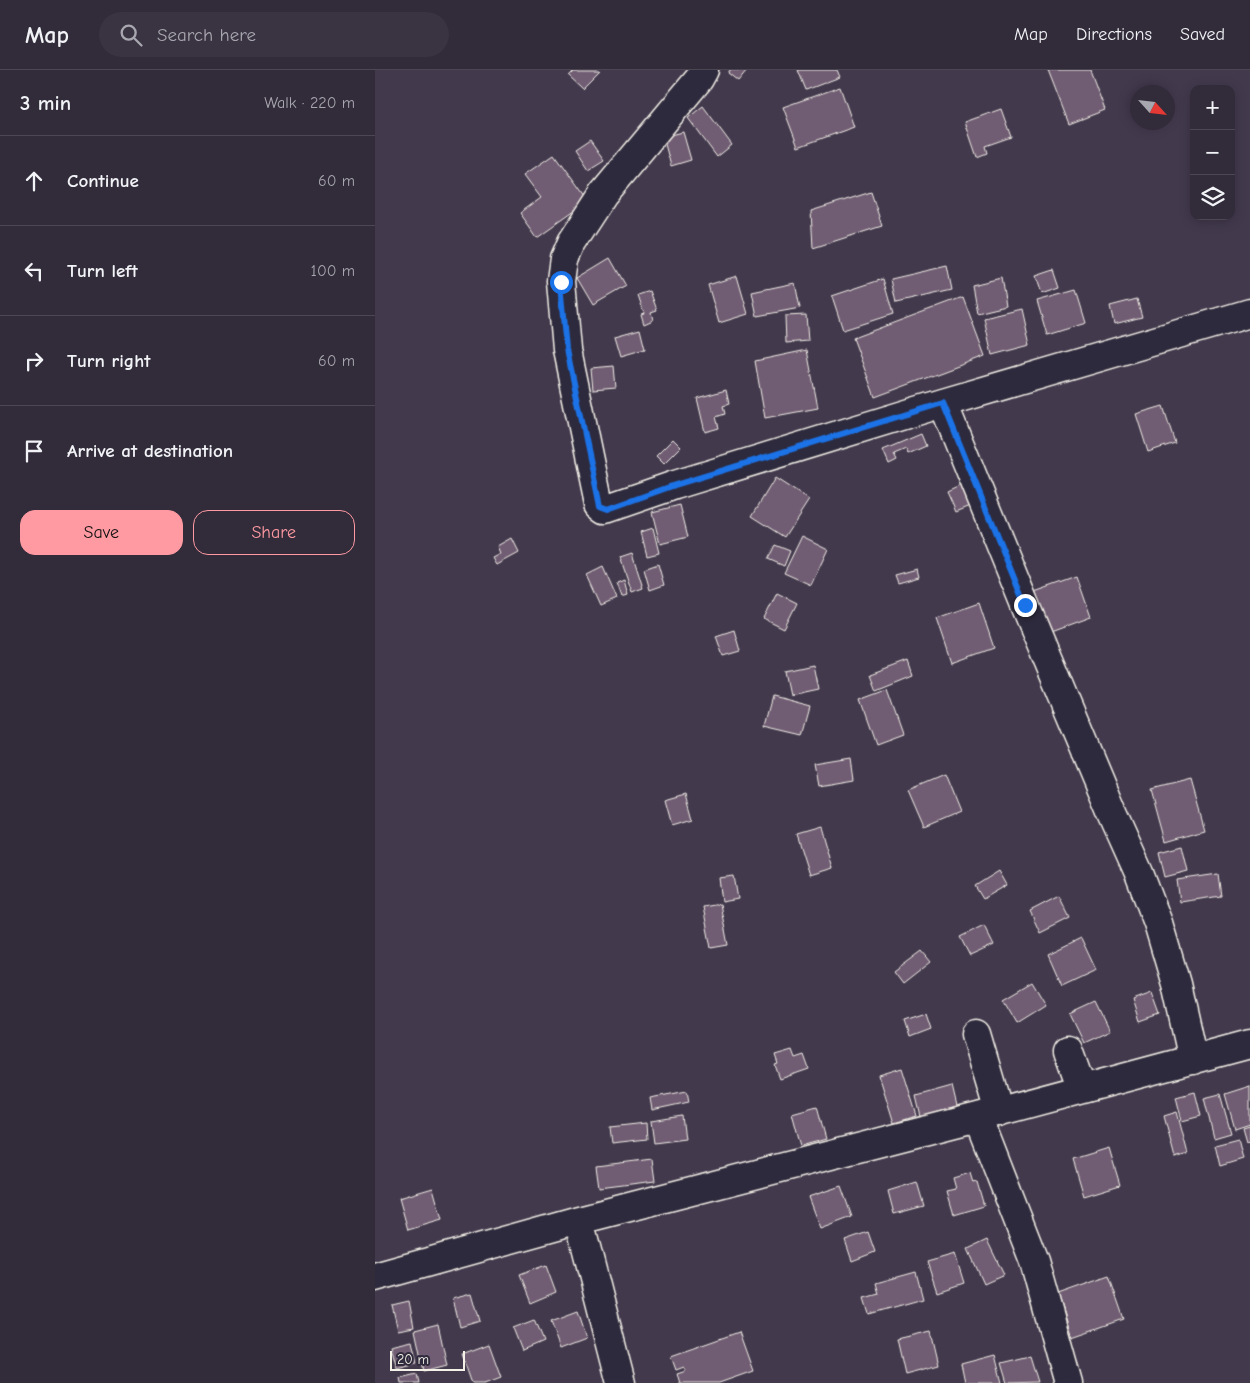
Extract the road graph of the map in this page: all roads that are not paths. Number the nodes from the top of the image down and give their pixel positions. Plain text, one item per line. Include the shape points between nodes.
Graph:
1 (704, 70) edge
2 (1250, 313) edge
3 (943, 403) junction
4 (976, 1034) dead end
5 (1250, 1044) edge
6 (1068, 1050) dead end
7 (1193, 1060) junction
8 (1082, 1090) junction
9 (988, 1115) junction
10 (579, 1220) junction
11 (375, 1277) edge
12 (621, 1383) edge
13 (1068, 1383) edge

1 - 3 street via 603,194 564,259 561,282 567,350 600,506 608,509 675,485
2 - 3 street
3 - 7 street via 1139,873 1158,923
4 - 9 street
5 - 7 street
6 - 8 street
7 - 8 street
8 - 9 street
9 - 10 street
9 - 13 street
10 - 11 street
10 - 12 street

